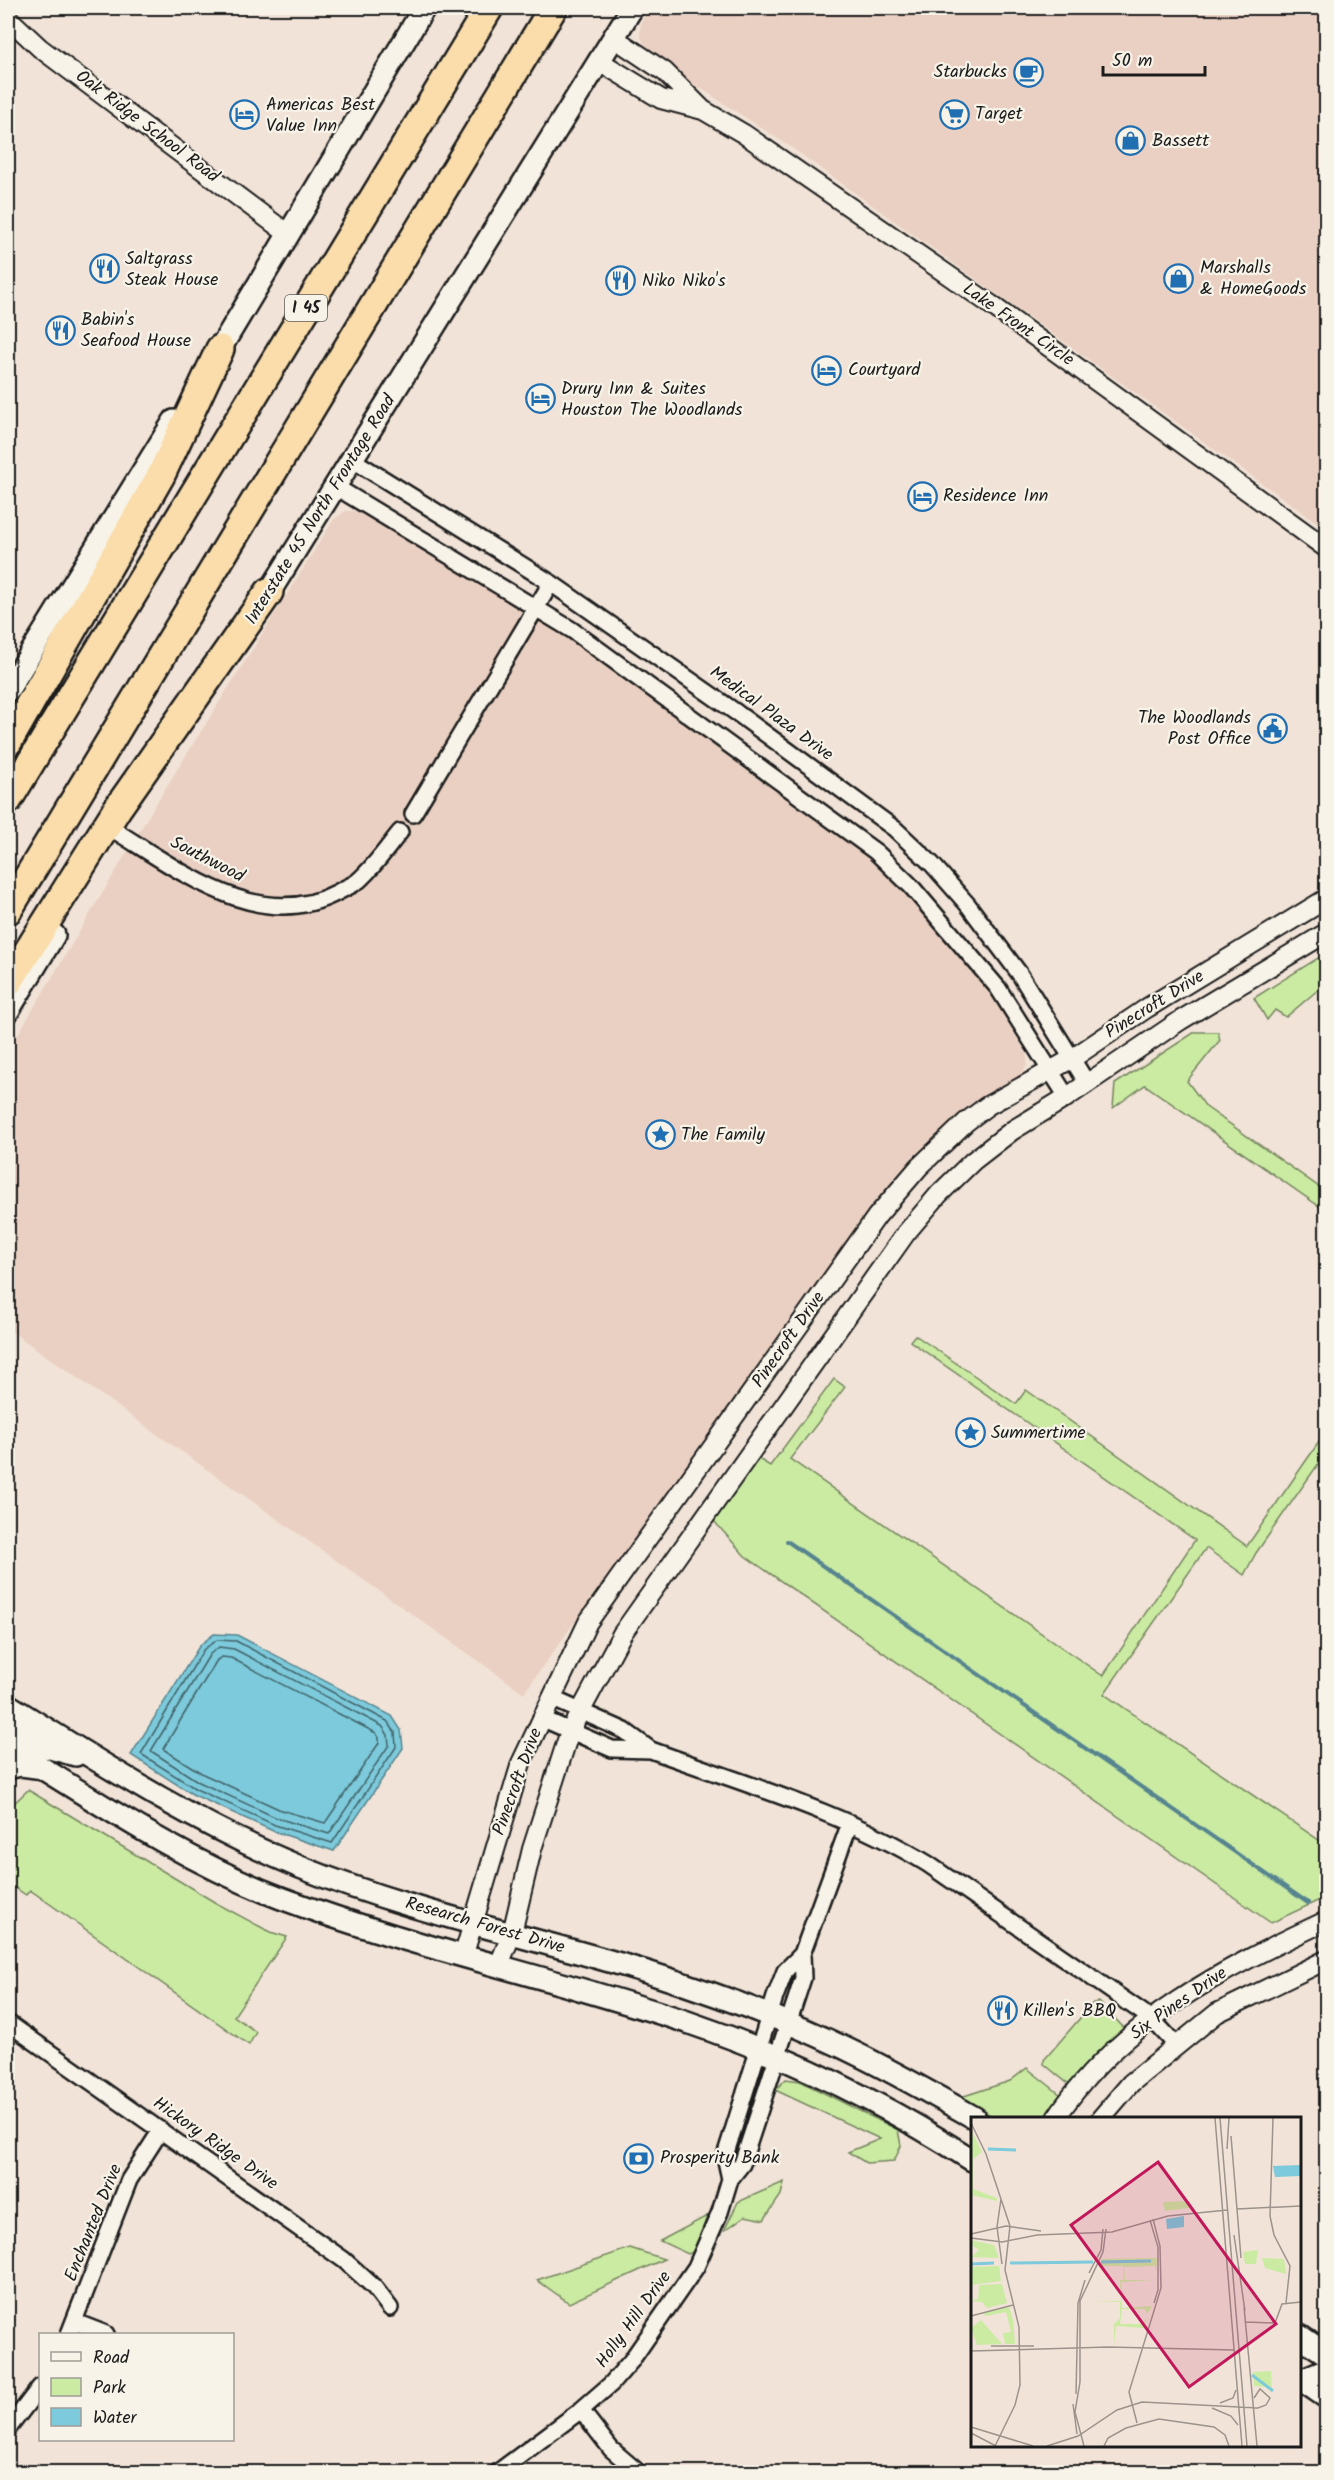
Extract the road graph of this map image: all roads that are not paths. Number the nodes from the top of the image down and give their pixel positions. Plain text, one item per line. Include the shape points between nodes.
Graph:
1 (424, 8) edge
2 (489, 8) edge
3 (553, 8) edge
4 (632, 8) edge
5 (8, 18) edge
6 (614, 38) junction
7 (599, 61) junction
8 (703, 110) junction
9 (288, 234) junction
10 (220, 349) junction
11 (353, 460) junction
12 (336, 487) junction
13 (1326, 548) edge
14 (551, 583) junction
15 (269, 592) junction
16 (536, 607) junction
17 (8, 690) edge
18 (8, 742) edge
19 (8, 800) edge
20 (413, 814) dead end
21 (117, 832) junction
22 (400, 832) dead end
23 (1326, 899) edge
24 (8, 910) edge
25 (1326, 933) edge
26 (8, 983) edge
27 (8, 1011) edge
28 (1073, 1058) junction
29 (1051, 1070) junction
30 (1087, 1083) junction
31 (1067, 1097) junction
32 (551, 1698) junction
33 (8, 1704) edge
34 (581, 1712) junction
35 (541, 1718) junction
36 (570, 1731) junction
37 (8, 1733) edge
38 (8, 1748) edge
39 (651, 1750) junction
40 (94, 1759) junction
41 (8, 1771) edge
42 (48, 1772) junction
43 (850, 1823) junction
44 (1326, 1922) edge
45 (472, 1923) junction
46 (512, 1933) junction
47 (802, 1954) junction
48 (463, 1957) junction
49 (1326, 1960) edge
50 (498, 1967) junction
51 (768, 2015) junction
52 (1152, 2019) junction
53 (788, 2023) junction
54 (8, 2024) edge
55 (1177, 2046) junction
56 (757, 2049) junction
57 (778, 2058) junction
58 (973, 2117) edge
59 (1057, 2117) edge
60 (1102, 2117) edge
61 (161, 2130) junction
62 (971, 2159) edge
63 (730, 2179) junction
64 (390, 2308) dead end
65 (72, 2328) edge
66 (100, 2333) edge
67 (1301, 2337) edge
68 (1326, 2354) edge
69 (1326, 2372) edge
70 (1301, 2379) edge
71 (1301, 2380) edge
72 (39, 2388) edge
73 (1326, 2397) edge
74 (581, 2410) junction
75 (8, 2429) edge
76 (498, 2472) edge
77 (638, 2472) edge

1 - 9 main road
2 - 19 highway, I 45
3 - 24 highway
4 - 6 main road, Interstate 45 North Frontage Road
5 - 9 street, Oak Ridge School Road via 40,48
6 - 7 main road, Interstate 45 North Frontage Road
6 - 8 street, Lake Front Circle via 665,72
7 - 8 street, Lake Front Circle via 661,99
7 - 11 main road, Interstate 45 North Frontage Road
8 - 13 street, Lake Front Circle via 744,134 990,304
9 - 10 main road
10 - 17 main road
10 - 18 highway via 160,475
11 - 12 main road, Interstate 45 North Frontage Road
11 - 14 street, Medical Plaza Drive
12 - 15 main road, Interstate 45 North Frontage Road
12 - 16 street
14 - 16 street
14 - 28 street, Medical Plaza Drive via 895,829 968,905 1019,973
15 - 21 main road, Interstate 45 North Frontage Road
15 - 26 highway via 117,809
16 - 20 street
16 - 29 street via 876,852 910,885 998,987
21 - 22 street, Southwood via 199,882 236,898 282,908 324,900 357,882
21 - 27 main road, Interstate 45 North Frontage Road
23 - 28 street, Pinecroft Drive
25 - 30 street, Pinecroft Drive via 1181,1020
28 - 29 street, Pinecroft Drive
28 - 30 street, Medical Plaza Drive
29 - 31 street
29 - 32 street, Pinecroft Drive via 966,1122 919,1167 877,1216 588,1622
30 - 31 street, Pinecroft Drive
31 - 34 street, Pinecroft Drive via 1013,1130 973,1161 906,1233 622,1634
32 - 34 street
32 - 35 street, Pinecroft Drive
33 - 40 main road, Research Forest Drive
34 - 36 street, Pinecroft Drive
34 - 39 street via 625,1731
35 - 36 street
35 - 45 street, Pinecroft Drive via 521,1763
36 - 39 street via 612,1749
36 - 46 street, Pinecroft Drive via 531,1849
37 - 40 main road
38 - 42 main road, Research Forest Drive
39 - 43 street
40 - 45 main road, Research Forest Drive via 177,1807 299,1866
41 - 42 street via 21,1768
42 - 48 main road, Research Forest Drive via 232,1877 327,1914
43 - 47 street
43 - 52 street via 928,1864
44 - 52 street, Six Pines Drive via 1204,1982
45 - 46 main road, Research Forest Drive
45 - 48 street, Pinecroft Drive
46 - 50 street, Pinecroft Drive
46 - 51 main road, Research Forest Drive via 648,1972
47 - 51 street, Holly Hill Drive via 785,1971
47 - 53 street, Holly Hill Drive via 803,1978
48 - 50 main road, Research Forest Drive
49 - 55 street, Six Pines Drive via 1217,2013
50 - 56 main road, Research Forest Drive via 628,2003
51 - 53 main road, Research Forest Drive
51 - 56 street, Holly Hill Drive
52 - 55 street
52 - 59 street, Six Pines Drive via 1107,2058
53 - 57 street, Holly Hill Drive
53 - 58 main road, Research Forest Drive via 864,2057
54 - 61 street, Hickory Ridge Drive
55 - 60 street, Six Pines Drive via 1131,2083
56 - 57 main road, Research Forest Drive
56 - 63 street, Holly Hill Drive via 725,2156
57 - 62 main road, Research Forest Drive via 845,2088
57 - 63 street, Holly Hill Drive via 742,2164
61 - 64 street, Hickory Ridge Drive via 344,2260
61 - 65 street, Enchanted Drive via 129,2180
63 - 74 street, Holly Hill Drive via 696,2267 631,2361
65 - 66 street
67 - 68 main road
69 - 70 main road
71 - 73 main road
72 - 75 street
74 - 76 street, Holly Hill Drive
74 - 77 street via 611,2449

